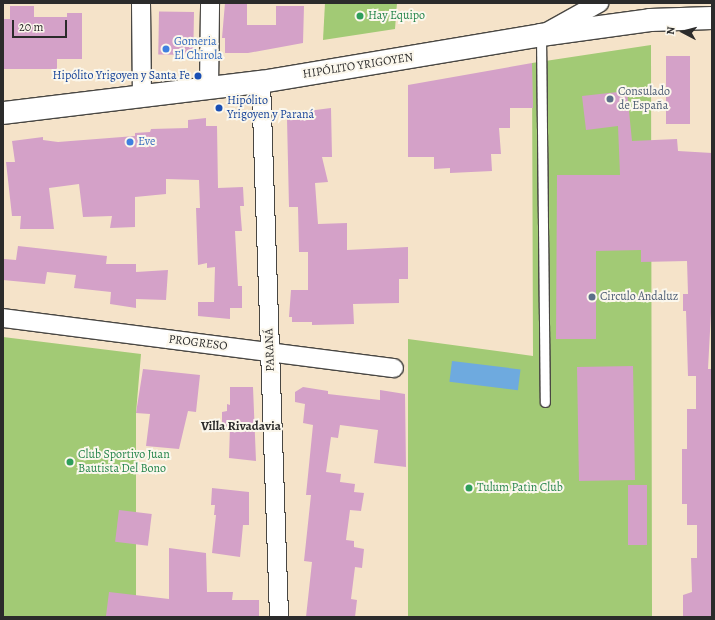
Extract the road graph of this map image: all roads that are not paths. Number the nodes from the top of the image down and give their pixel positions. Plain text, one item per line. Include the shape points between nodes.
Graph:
1 (141, 3) edge
2 (210, 3) edge
3 (599, 3) edge
4 (712, 18) edge
5 (541, 35) junction
6 (260, 82) junction
7 (209, 88) junction
8 (142, 96) junction
9 (3, 113) edge
10 (3, 318) edge
11 (270, 352) junction
12 (394, 368) dead end
13 (545, 402) dead end
14 (279, 617) edge

1 - 8 street
2 - 7 street
3 - 5 street
4 - 5 main road, HIPÓLITO YRIGOYEN via 650,20
5 - 6 main road, HIPÓLITO YRIGOYEN
5 - 13 lane
6 - 7 main road, HIPÓLITO YRIGOYEN
6 - 11 street, PARANÁ
7 - 8 main road, HIPÓLITO YRIGOYEN
8 - 9 main road, HIPÓLITO YRIGOYEN
10 - 11 street, PROGRESO
11 - 12 street, PROGRESO
11 - 14 street, PARANÁ

